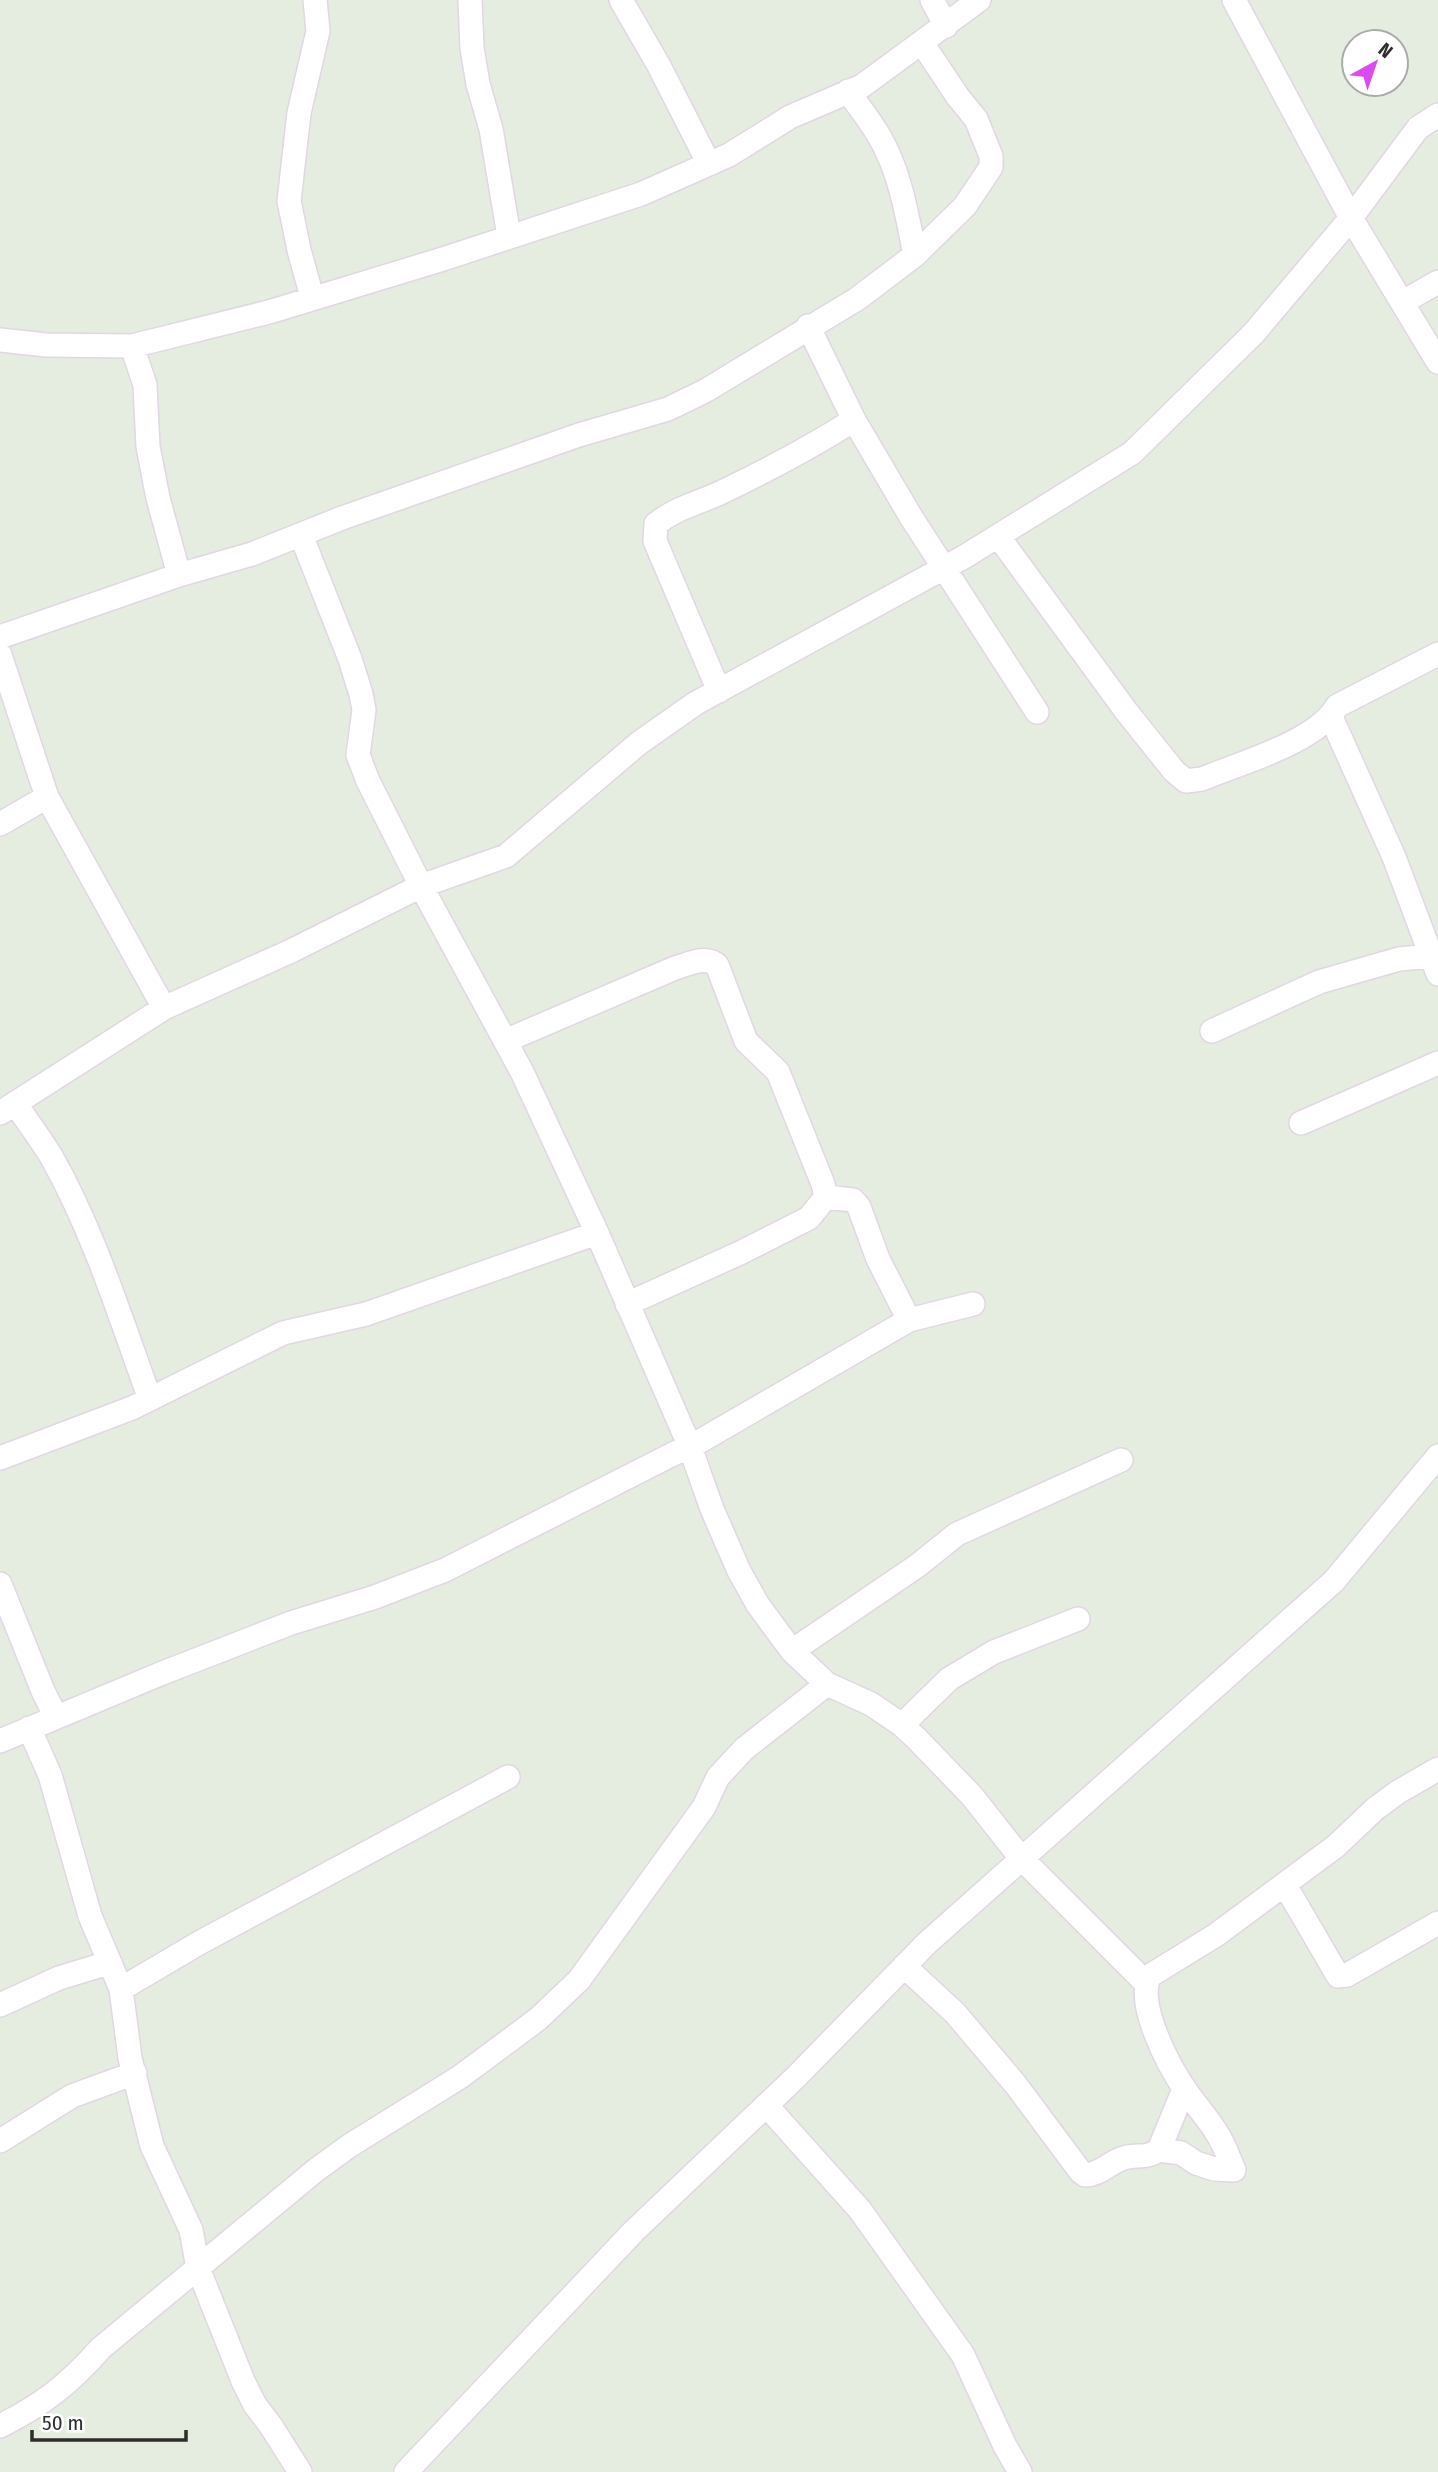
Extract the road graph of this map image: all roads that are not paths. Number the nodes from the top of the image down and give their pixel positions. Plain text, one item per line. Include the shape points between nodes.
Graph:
1 (314, 0) edge
2 (470, 0) edge
3 (621, 0) edge
4 (932, 0) edge
5 (979, 0) edge
6 (1234, 0) edge
7 (946, 26) junction
8 (922, 43) junction
9 (848, 91) junction
10 (1438, 115) edge
11 (709, 164) junction
12 (1351, 218) junction
13 (509, 236) junction
14 (915, 255) junction
15 (1438, 282) edge
16 (312, 297) junction
17 (1403, 302) junction
18 (808, 326) junction
19 (0, 340) edge
20 (132, 346) junction
21 (1438, 362) edge
22 (854, 420) junction
23 (301, 535) junction
24 (998, 536) junction
25 (945, 567) junction
26 (178, 575) junction
27 (0, 637) edge
28 (0, 654) edge
29 (1438, 654) edge
30 (719, 691) junction
31 (1037, 712) dead end
32 (1331, 717) junction
33 (47, 797) junction
34 (0, 824) edge
35 (421, 886) junction
36 (1434, 965) edge
37 (164, 1008) junction
38 (1212, 1031) dead end
39 (505, 1041) junction
40 (1438, 1063) edge
41 (8, 1108) edge
42 (1301, 1124) dead end
43 (826, 1197) junction
44 (597, 1233) junction
45 (627, 1304) junction
46 (973, 1304) dead end
47 (909, 1320) junction
48 (150, 1399) junction
49 (690, 1447) junction
50 (1438, 1456) edge
51 (0, 1458) edge
52 (1121, 1460) dead end
53 (0, 1584) edge
54 (1077, 1619) dead end
55 (792, 1651) junction
56 (827, 1684) junction
57 (56, 1717) junction
58 (902, 1725) junction
59 (29, 1728) junction
60 (0, 1741) edge
61 (1438, 1769) edge
62 (508, 1777) dead end
63 (1021, 1858) junction
64 (1285, 1885) junction
65 (1438, 1923) edge
66 (108, 1963) junction
67 (904, 1966) junction
68 (1146, 1983) junction
69 (121, 1989) junction
70 (0, 2005) edge
71 (135, 2073) junction
72 (1184, 2089) junction
73 (766, 2105) junction
74 (0, 2141) edge
75 (1159, 2150) junction
76 (198, 2268) junction
77 (0, 2426) edge
78 (300, 2472) edge
79 (406, 2472) edge
80 (1020, 2472) edge

1 - 16 street via 318,31 299,113 289,201
2 - 13 street via 472,48
3 - 11 street
4 - 7 street
5 - 7 street
6 - 12 street
7 - 8 street
8 - 9 street
8 - 14 street via 976,119 991,167 965,206
9 - 11 street via 790,117
9 - 14 street via 879,136 894,171
10 - 12 street via 1418,128
11 - 13 street via 641,194
12 - 17 street
12 - 24 street via 1254,333 1132,453
13 - 16 street
14 - 18 street via 857,299
15 - 17 street
16 - 20 street
17 - 21 street
18 - 22 street
18 - 23 street via 668,409 579,435
19 - 20 street
20 - 26 street via 145,385 148,447
22 - 25 street
22 - 30 street via 796,457 685,505 656,524 655,541
23 - 26 street
23 - 35 street via 361,694 364,710 358,755
24 - 25 street
24 - 32 street via 1126,711 1186,781 1202,779 1297,741
25 - 30 street
25 - 31 street
26 - 27 street
28 - 33 street
29 - 32 street via 1337,706
30 - 35 street via 639,743 506,856
32 - 36 street via 1394,857
33 - 34 street
33 - 37 street
35 - 37 street
35 - 39 street
36 - 38 street via 1399,959 1319,982
37 - 41 street
39 - 43 street via 675,968 712,961 746,1041 778,1072
39 - 44 street
40 - 42 street
41 - 48 street via 50,1155 66,1186
43 - 45 street via 809,1218
43 - 47 street via 853,1200 859,1207 878,1259
44 - 45 street
44 - 48 street via 366,1314 283,1334
45 - 49 street
46 - 47 street
47 - 49 street
48 - 51 street
49 - 55 street via 739,1571
49 - 57 street via 445,1570 291,1623
50 - 63 street via 1334,1581
52 - 55 street via 957,1534 918,1566
53 - 57 street
54 - 58 street via 994,1652 949,1679
55 - 56 street
56 - 58 street via 871,1704
56 - 76 street via 744,1749 718,1777 704,1807 579,1980 538,2019 460,2077 316,2170
57 - 59 street
58 - 63 street via 972,1796
59 - 60 street
59 - 66 street via 50,1774
61 - 64 street via 1375,1809
62 - 69 street
63 - 67 street
63 - 68 street
64 - 65 street via 1338,1976 1348,1975
64 - 68 street
66 - 69 street
66 - 70 street via 59,1978
67 - 73 street
67 - 75 street via 955,2013 1085,2175 1129,2156 1150,2156
68 - 72 street via 1153,2029
69 - 71 street
71 - 74 street via 72,2096
71 - 76 street via 152,2146 191,2230
72 - 75 street
72 - 75 street via 1219,2137 1234,2171
73 - 79 street via 634,2231
73 - 80 street via 860,2210 963,2355
76 - 77 street via 101,2348 56,2393
76 - 78 street via 255,2405

